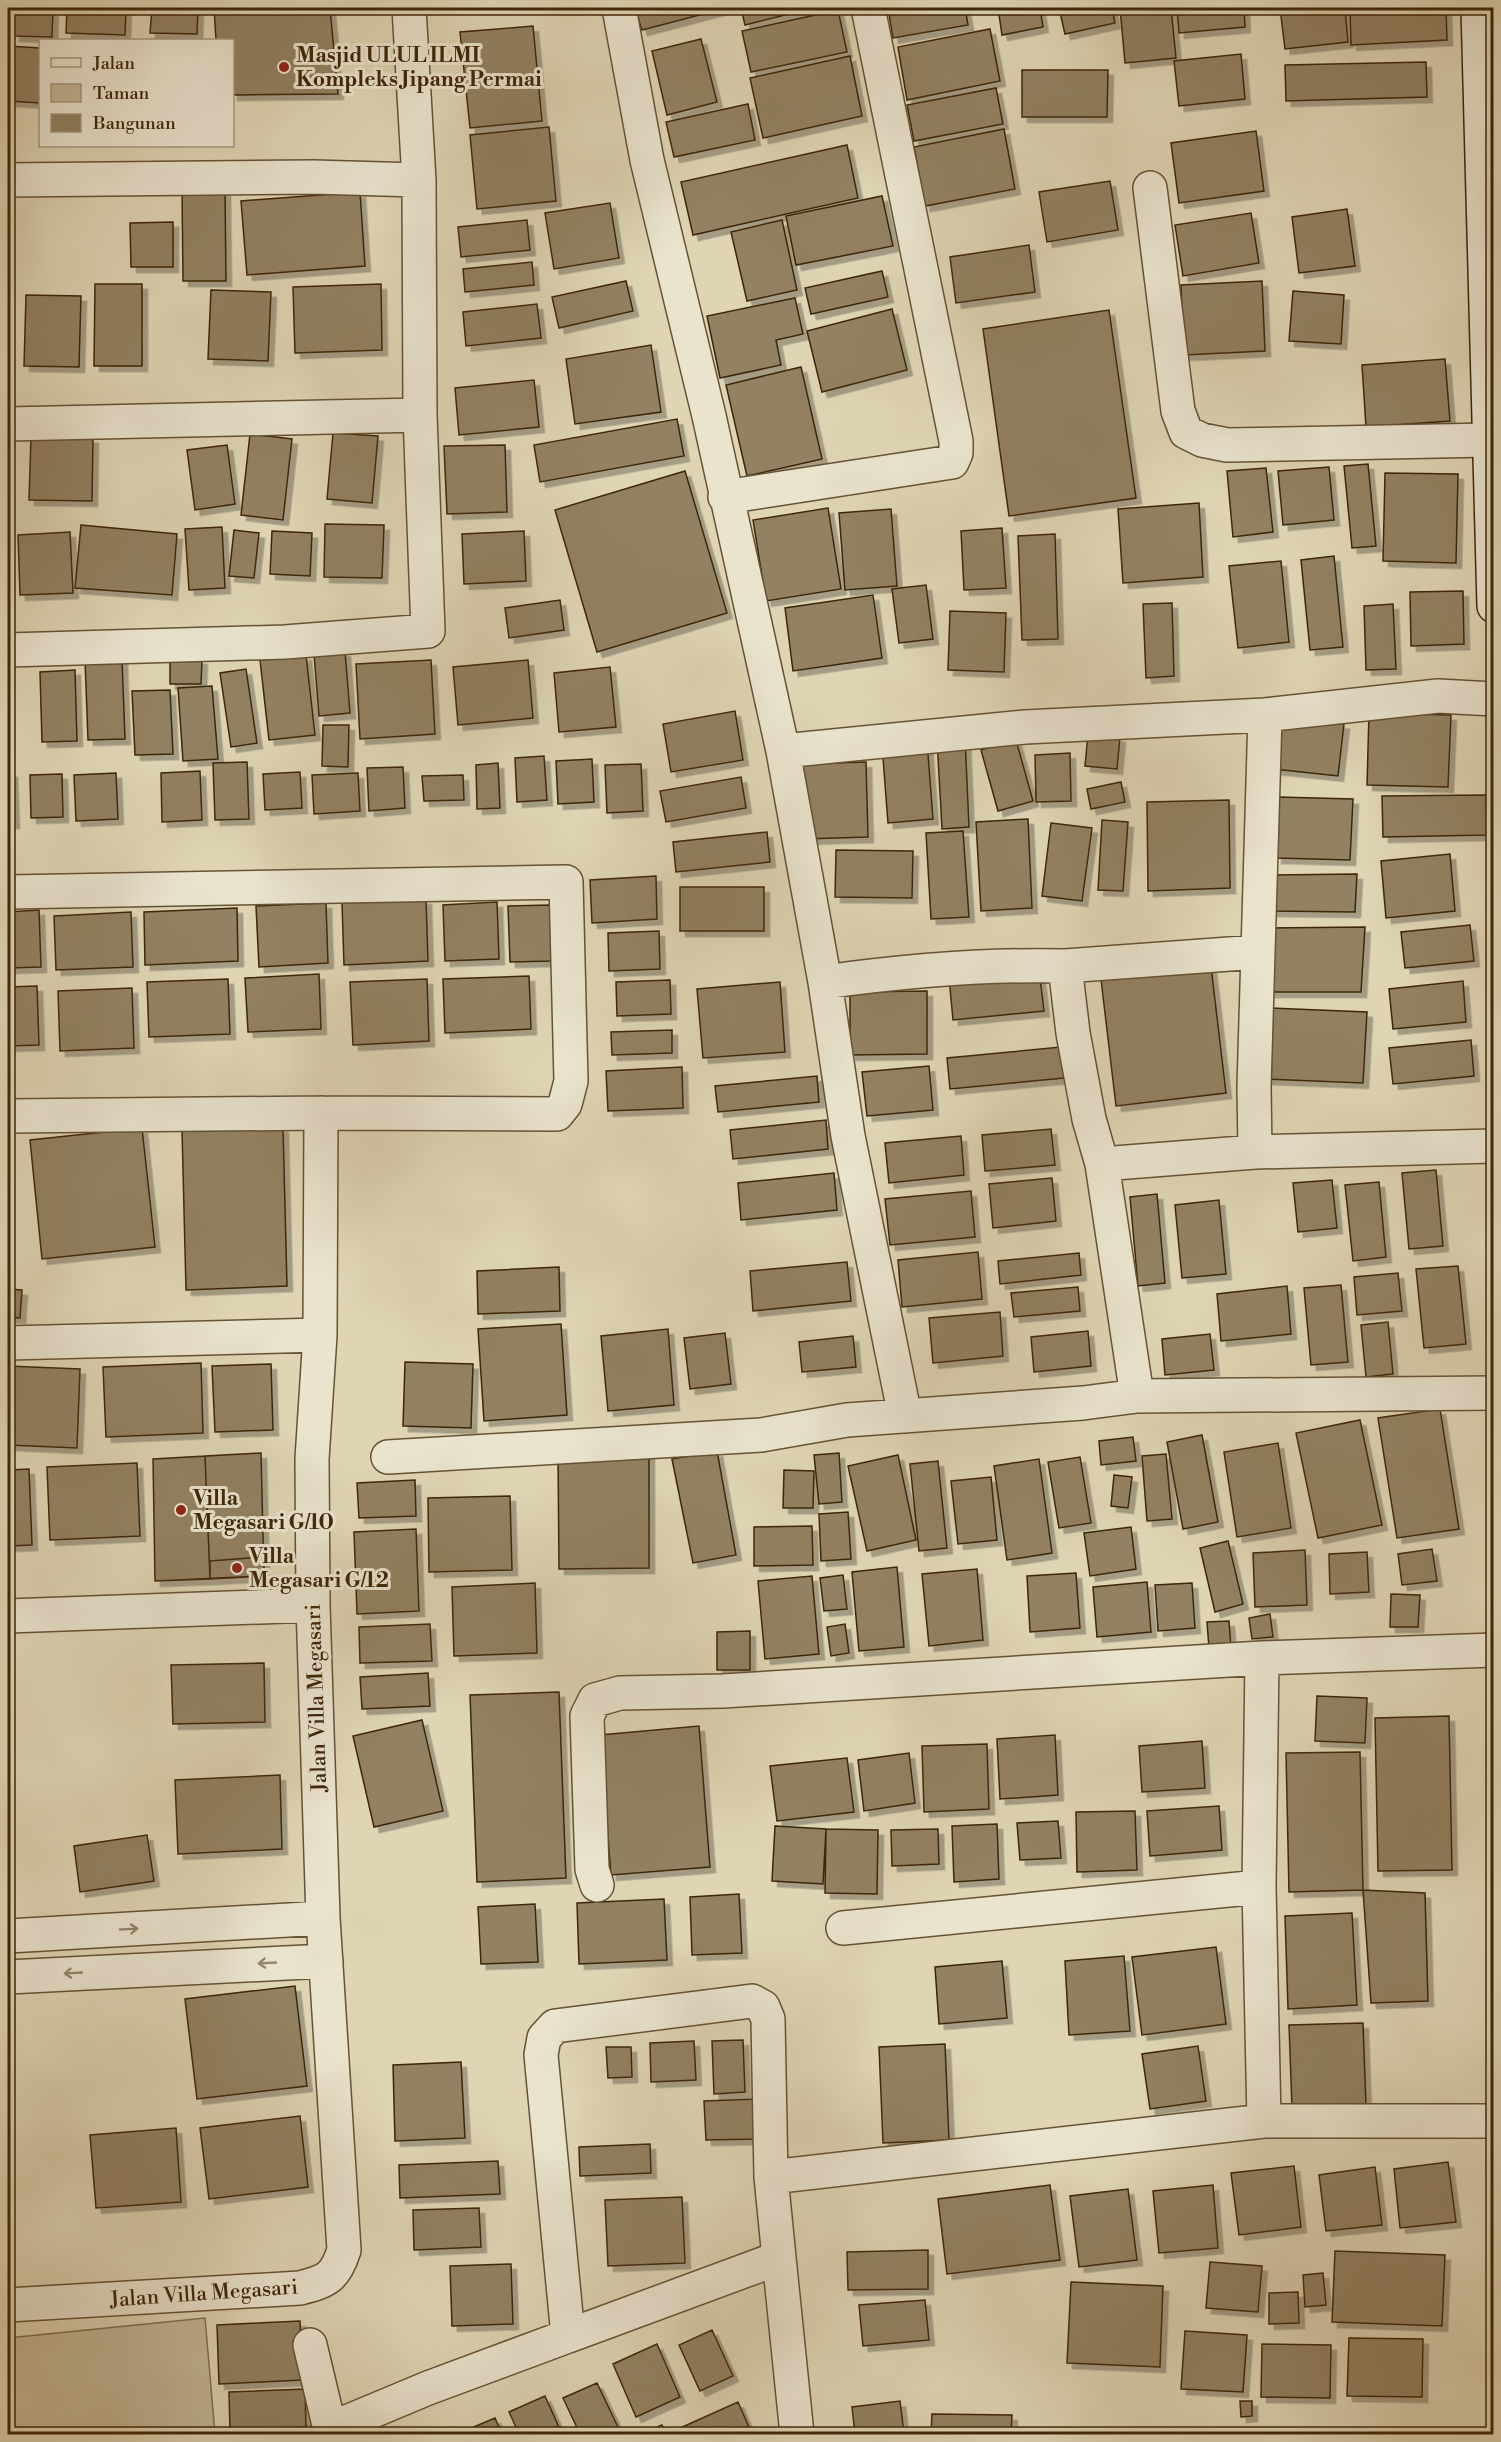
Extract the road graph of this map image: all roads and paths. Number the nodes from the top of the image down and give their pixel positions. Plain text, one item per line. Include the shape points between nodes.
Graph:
1 (409, 8) edge
2 (619, 8) edge
3 (868, 8) edge
4 (1478, 8) edge
5 (8, 180) edge
6 (419, 180) junction
7 (1150, 188) dead end
8 (420, 415) junction
9 (8, 424) edge
10 (1489, 440) junction
11 (725, 497) junction
12 (1494, 606) edge
13 (8, 650) edge
14 (1494, 699) edge
15 (1265, 715) junction
16 (783, 751) junction
17 (8, 892) edge
18 (1257, 952) junction
19 (1065, 966) junction
20 (825, 982) junction
21 (321, 1113) junction
22 (8, 1116) edge
23 (1494, 1146) edge
24 (1255, 1152) junction
25 (1102, 1164) junction
26 (320, 1335) junction
27 (8, 1344) edge
28 (1494, 1393) edge
29 (1137, 1396) junction
30 (905, 1416) junction
31 (388, 1457) dead end
32 (313, 1605) junction
33 (8, 1616) edge
34 (1494, 1650) edge
35 (1262, 1658) junction
36 (597, 1885) dead end
37 (1259, 1887) junction
38 (323, 1918) junction
39 (843, 1928) dead end
40 (8, 1936) edge
41 (326, 1961) junction
42 (8, 1977) edge
43 (1264, 2121) junction
44 (1494, 2121) edge
45 (771, 2177) junction
46 (779, 2258) junction
47 (8, 2305) edge
48 (568, 2336) junction
49 (310, 2345) dead end
50 (331, 2432) edge
51 (797, 2434) edge

1 - 6 street
2 - 11 street via 647,160
3 - 11 street via 956,453 952,462
4 - 10 street
5 - 6 street
6 - 8 street
7 - 10 street via 1178,411 1186,432 1227,445
8 - 9 street
8 - 13 street via 428,631 285,642
10 - 12 street
11 - 16 street
14 - 15 street via 1438,696
15 - 16 street via 1025,727
15 - 18 street
16 - 20 street
17 - 21 street via 566,882 571,1081 565,1104 557,1114
18 - 19 street
18 - 24 street
19 - 20 street via 993,966
19 - 25 street via 1089,1119
20 - 30 street via 848,1136
21 - 22 street
21 - 26 street, Jalan Villa Megasari
23 - 24 street
24 - 25 street
25 - 29 street
26 - 27 street
26 - 32 street, Jalan Villa Megasari via 312,1459
28 - 29 street
29 - 30 street
30 - 31 street via 847,1420 761,1435
32 - 33 street
32 - 38 street, Jalan Villa Megasari
34 - 35 street
35 - 36 street via 723,1691 620,1693 595,1700 587,1716 592,1869
35 - 37 street
37 - 39 street
37 - 43 street
40 -> 38 street
38 - 41 street, Jalan Villa Megasari
41 -> 42 street
41 - 47 street, Jalan Villa Megasari via 344,2250 338,2267 325,2281 300,2288
43 - 44 street
43 - 45 street
45 - 46 street
45 - 48 street via 768,2019 763,2007 752,2001 555,2026 544,2038 541,2055
46 - 48 street
46 - 51 street
48 - 50 street via 428,2388
49 - 50 street

